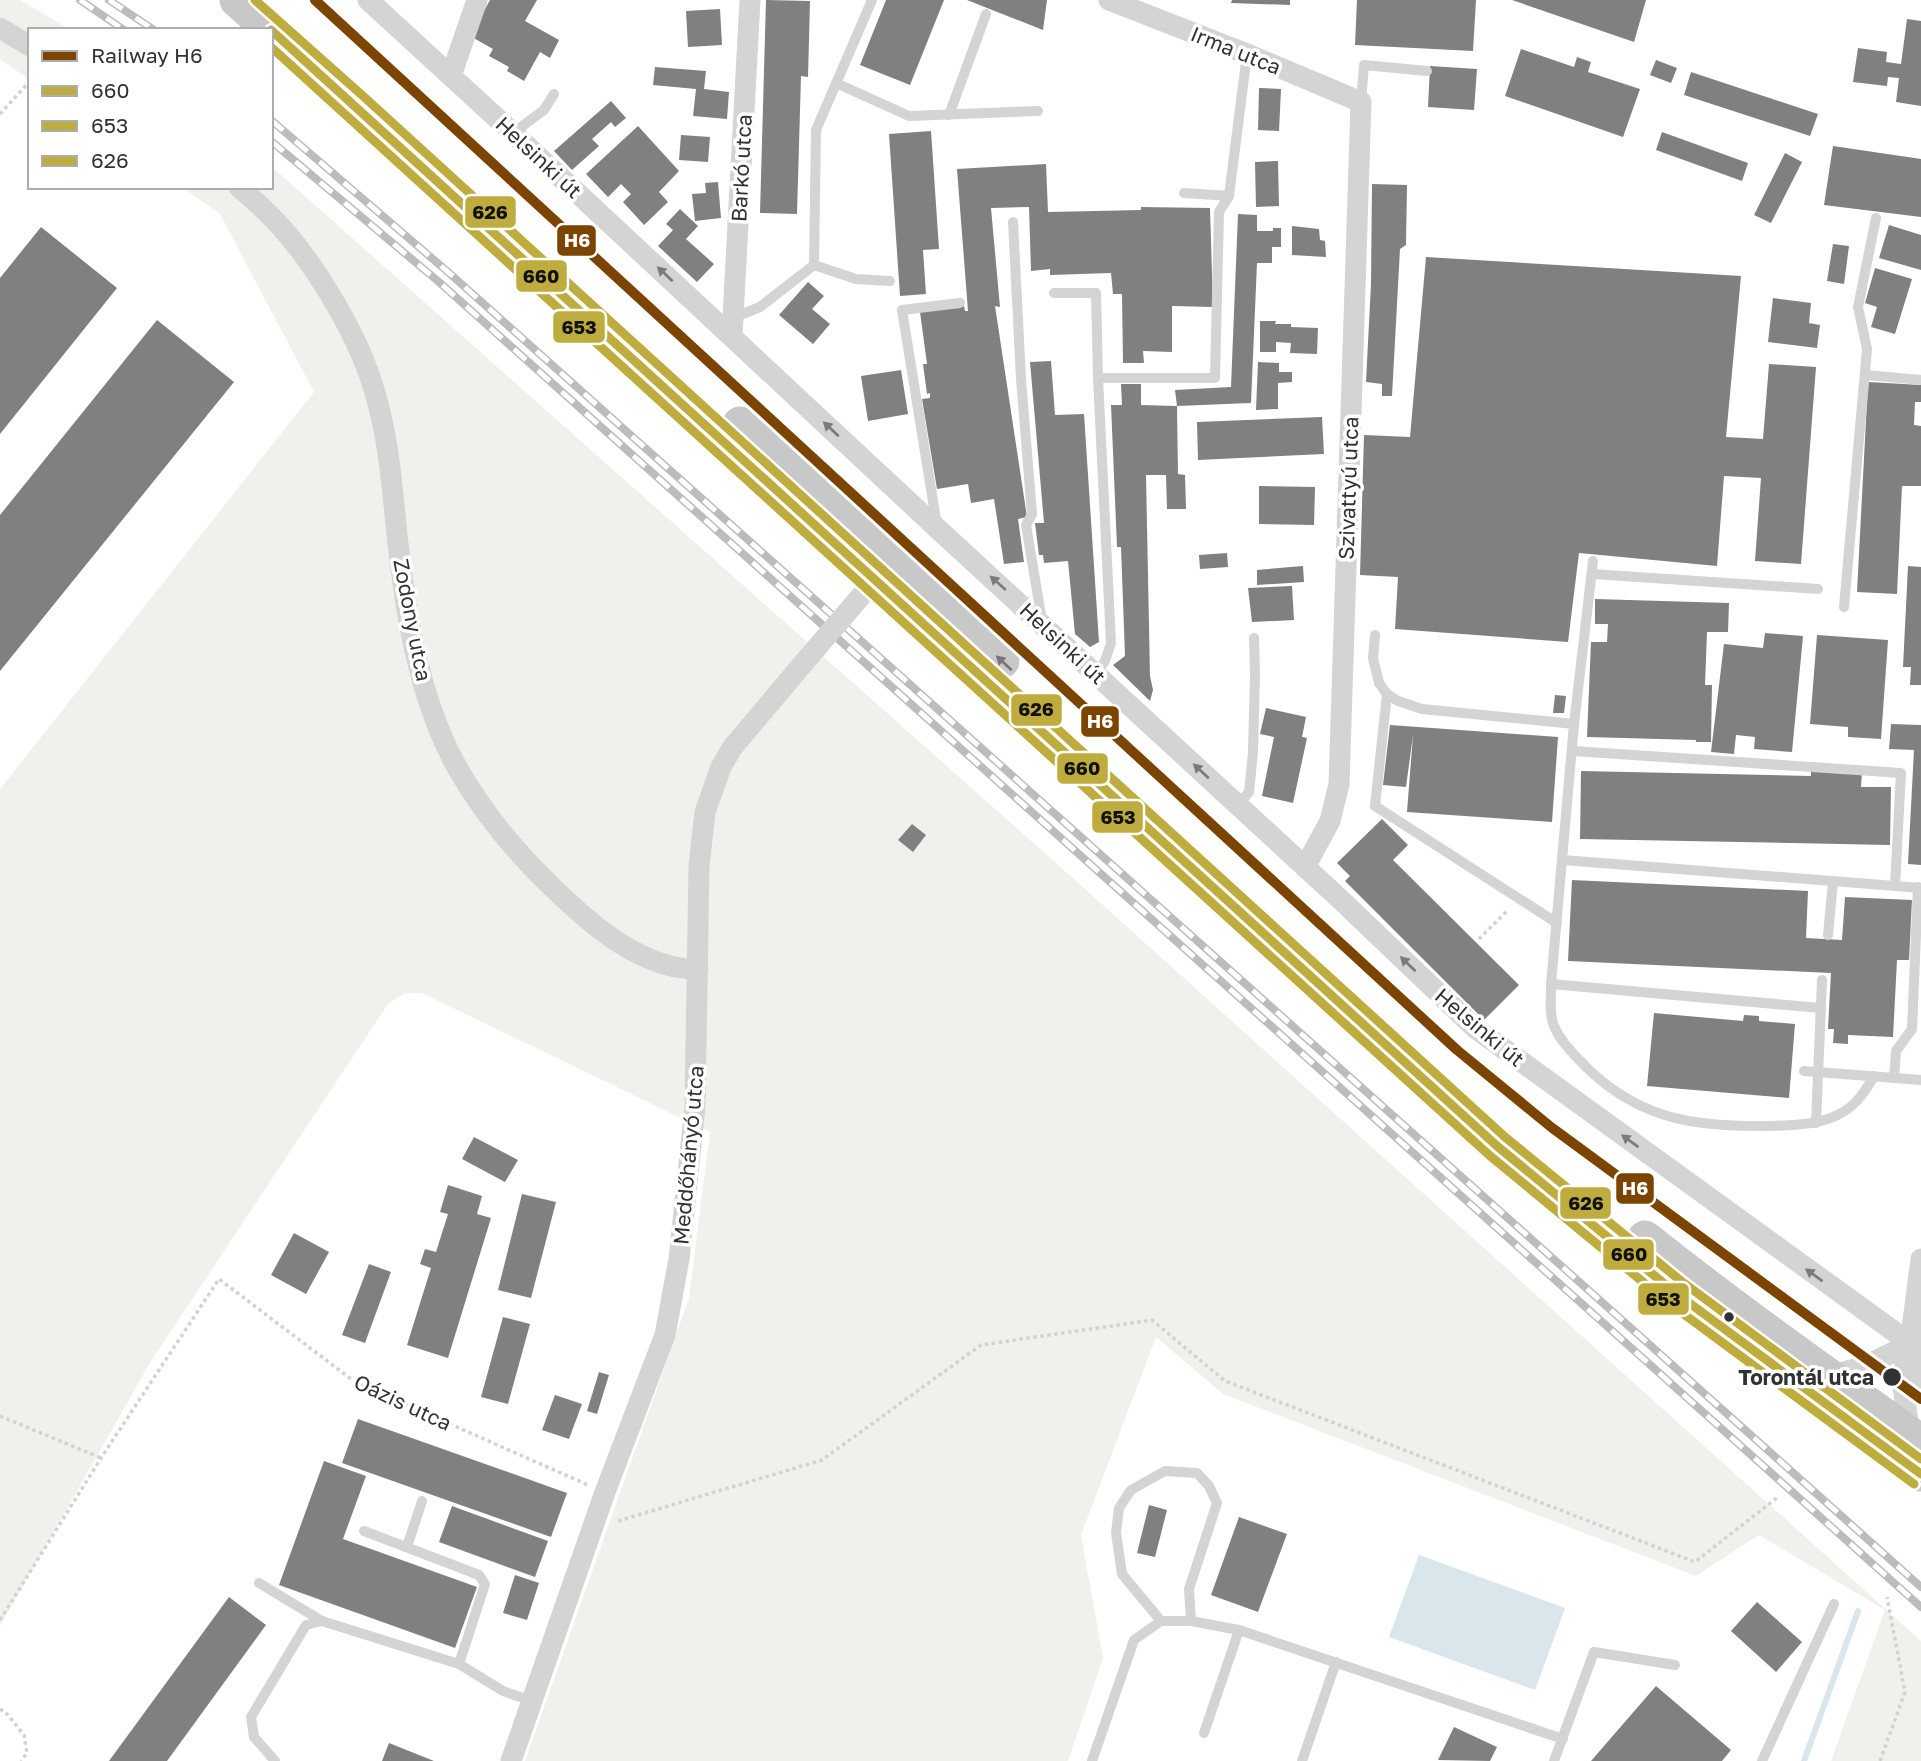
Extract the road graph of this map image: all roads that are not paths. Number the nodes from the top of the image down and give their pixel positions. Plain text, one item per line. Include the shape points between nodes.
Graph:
1 (237, 0) edge
2 (268, 0) edge
3 (368, 0) edge
4 (477, 0) edge
5 (750, 0) edge
6 (872, 0) edge
7 (1109, 0) edge
8 (986, 14) dead end
9 (268, 28) edge
10 (0, 29) edge
11 (273, 32) edge
12 (28, 45) edge
13 (1247, 54) junction
14 (1427, 71) dead end
15 (451, 76) junction
16 (836, 83) junction
17 (554, 94) dead end
18 (1361, 102) junction
19 (1038, 111) dead end
20 (949, 115) junction
21 (513, 133) junction
22 (242, 189) edge
23 (1184, 193) dead end
24 (1229, 196) junction
25 (1876, 218) dead end
26 (1013, 222) dead end
27 (814, 265) junction
28 (890, 281) dead end
29 (1054, 293) dead end
30 (960, 303) dead end
31 (733, 327) junction
32 (1866, 375) junction
33 (1098, 378) junction
34 (1921, 380) edge
35 (938, 529) junction
36 (1593, 561) dead end
37 (1679, 566) dead end
38 (1592, 574) junction
39 (1678, 580) junction
40 (882, 584) junction
41 (1818, 589) dead end
42 (1844, 607) dead end
43 (1043, 624) junction
44 (1374, 635) dead end
45 (1254, 638) dead end
46 (1096, 673) junction
47 (1387, 694) junction
48 (1574, 724) junction
49 (1573, 751) junction
50 (1238, 805) junction
51 (1563, 860) junction
52 (1306, 867) junction
53 (1833, 882) junction
54 (1895, 886) junction
55 (1920, 887) edge
56 (1557, 923) junction
57 (1828, 935) dead end
58 (698, 970) junction
59 (1822, 980) dead end
60 (1551, 984) junction
61 (1821, 1009) junction
62 (1804, 1071) dead end
63 (1819, 1072) junction
64 (1874, 1076) junction
65 (1894, 1078) junction
66 (1921, 1080) edge
67 (1816, 1123) junction
68 (1920, 1273) edge
69 (1916, 1347) edge
70 (1829, 1376) junction
71 (1921, 1384) edge
72 (1917, 1455) edge
73 (422, 1501) dead end
74 (364, 1531) dead end
75 (407, 1547) junction
76 (259, 1583) dead end
77 (1834, 1604) dead end
78 (322, 1621) junction
79 (1161, 1621) junction
80 (1191, 1621) junction
81 (1239, 1630) junction
82 (1336, 1662) junction
83 (460, 1664) junction
84 (1675, 1665) dead end
85 (532, 1701) junction
86 (1204, 1732) dead end
87 (1563, 1738) junction
88 (275, 1761) edge
89 (511, 1761) edge
90 (1092, 1761) edge
91 (1302, 1761) edge
92 (1554, 1761) edge
93 (1762, 1761) edge

1 - 9 main road
2 - 40 main road via 874,545
3 - 15 street, Helsinki út
4 - 15 street
5 - 31 street, Barkó utca
6 - 16 lane
7 - 13 street, Irma utca
8 - 20 lane
10 - 12 street
11 - 40 main road
13 - 18 street, Irma utca
13 - 24 lane
14 - 18 lane via 1364,65
15 - 21 street, Helsinki út
16 - 20 lane via 909,116
16 - 27 lane via 816,130
17 - 21 lane via 544,110
18 - 52 street, Szivattyú utca via 1339,784 1331,821
19 - 20 lane
31 -> 21 street, Helsinki út
22 - 58 street, Zodony utca via 281,228 326,288 375,390 387,436 402,576 418,665 457,768 539,875 602,931 642,956
23 - 24 lane
24 - 33 lane via 1219,212 1215,378
25 - 32 lane via 1858,307 1867,349
26 - 43 lane via 1032,514 1026,525
27 - 28 lane via 856,279
27 - 31 lane
29 - 33 lane via 1096,293
30 - 35 lane via 902,310
35 -> 31 street, Helsinki út
32 - 34 lane
32 - 42 lane
33 - 46 lane via 1111,643
43 -> 35 street, Helsinki út
36 - 38 lane
37 - 39 lane
38 - 39 lane
38 - 48 lane
39 - 41 lane
40 - 58 street, Meddőhányó utca, bridge via 801,666 721,767 701,837
70 -> 40 main road via 1686,1271 1510,1128
40 - 72 main road via 1497,1146 1673,1292
43 - 46 street, Helsinki út
44 - 47 lane via 1374,668
45 - 50 lane via 1253,752 1249,792
50 -> 46 street, Helsinki út
47 - 48 lane via 1422,709
47 - 56 lane via 1375,806
48 - 49 lane
49 - 51 lane
49 - 54 lane via 1901,773
50 - 52 street, Helsinki út
51 - 53 lane
51 - 56 lane
69 -> 52 street, Helsinki út via 1475,1028
53 - 54 lane
53 - 57 lane
54 - 55 lane
55 - 65 lane via 1912,1029 1896,1051
56 - 60 lane
58 - 85 street, Meddőhányó utca via 695,1106 680,1259 665,1335
59 - 61 lane
60 - 61 lane
60 - 67 lane via 1551,1010 1558,1035 1598,1078 1637,1105 1673,1118 1704,1122 1748,1126
61 - 63 lane
62 - 63 lane
63 - 64 lane
63 - 67 lane
64 - 65 lane
64 - 67 lane via 1849,1109
65 - 66 lane
68 - 69 street
69 - 70 street
69 - 71 street
69 - 72 street via 1903,1378
70 - 72 main road
73 - 75 lane
74 - 75 lane
75 - 83 lane via 479,1575 485,1584
76 - 78 lane
77 - 93 lane
78 - 83 lane
78 - 88 lane via 306,1625 251,1717 254,1737
79 - 80 lane
79 - 80 lane via 1122,1574 1116,1533 1119,1508 1131,1490 1166,1471 1196,1474 1217,1503 1189,1589
79 - 90 lane via 1135,1640
80 - 81 lane
81 - 82 lane
81 - 86 lane
82 - 87 lane
82 - 91 lane
83 - 85 lane via 503,1691
84 - 87 lane via 1594,1652
85 - 89 street, Meddőhányó utca
87 - 92 lane

